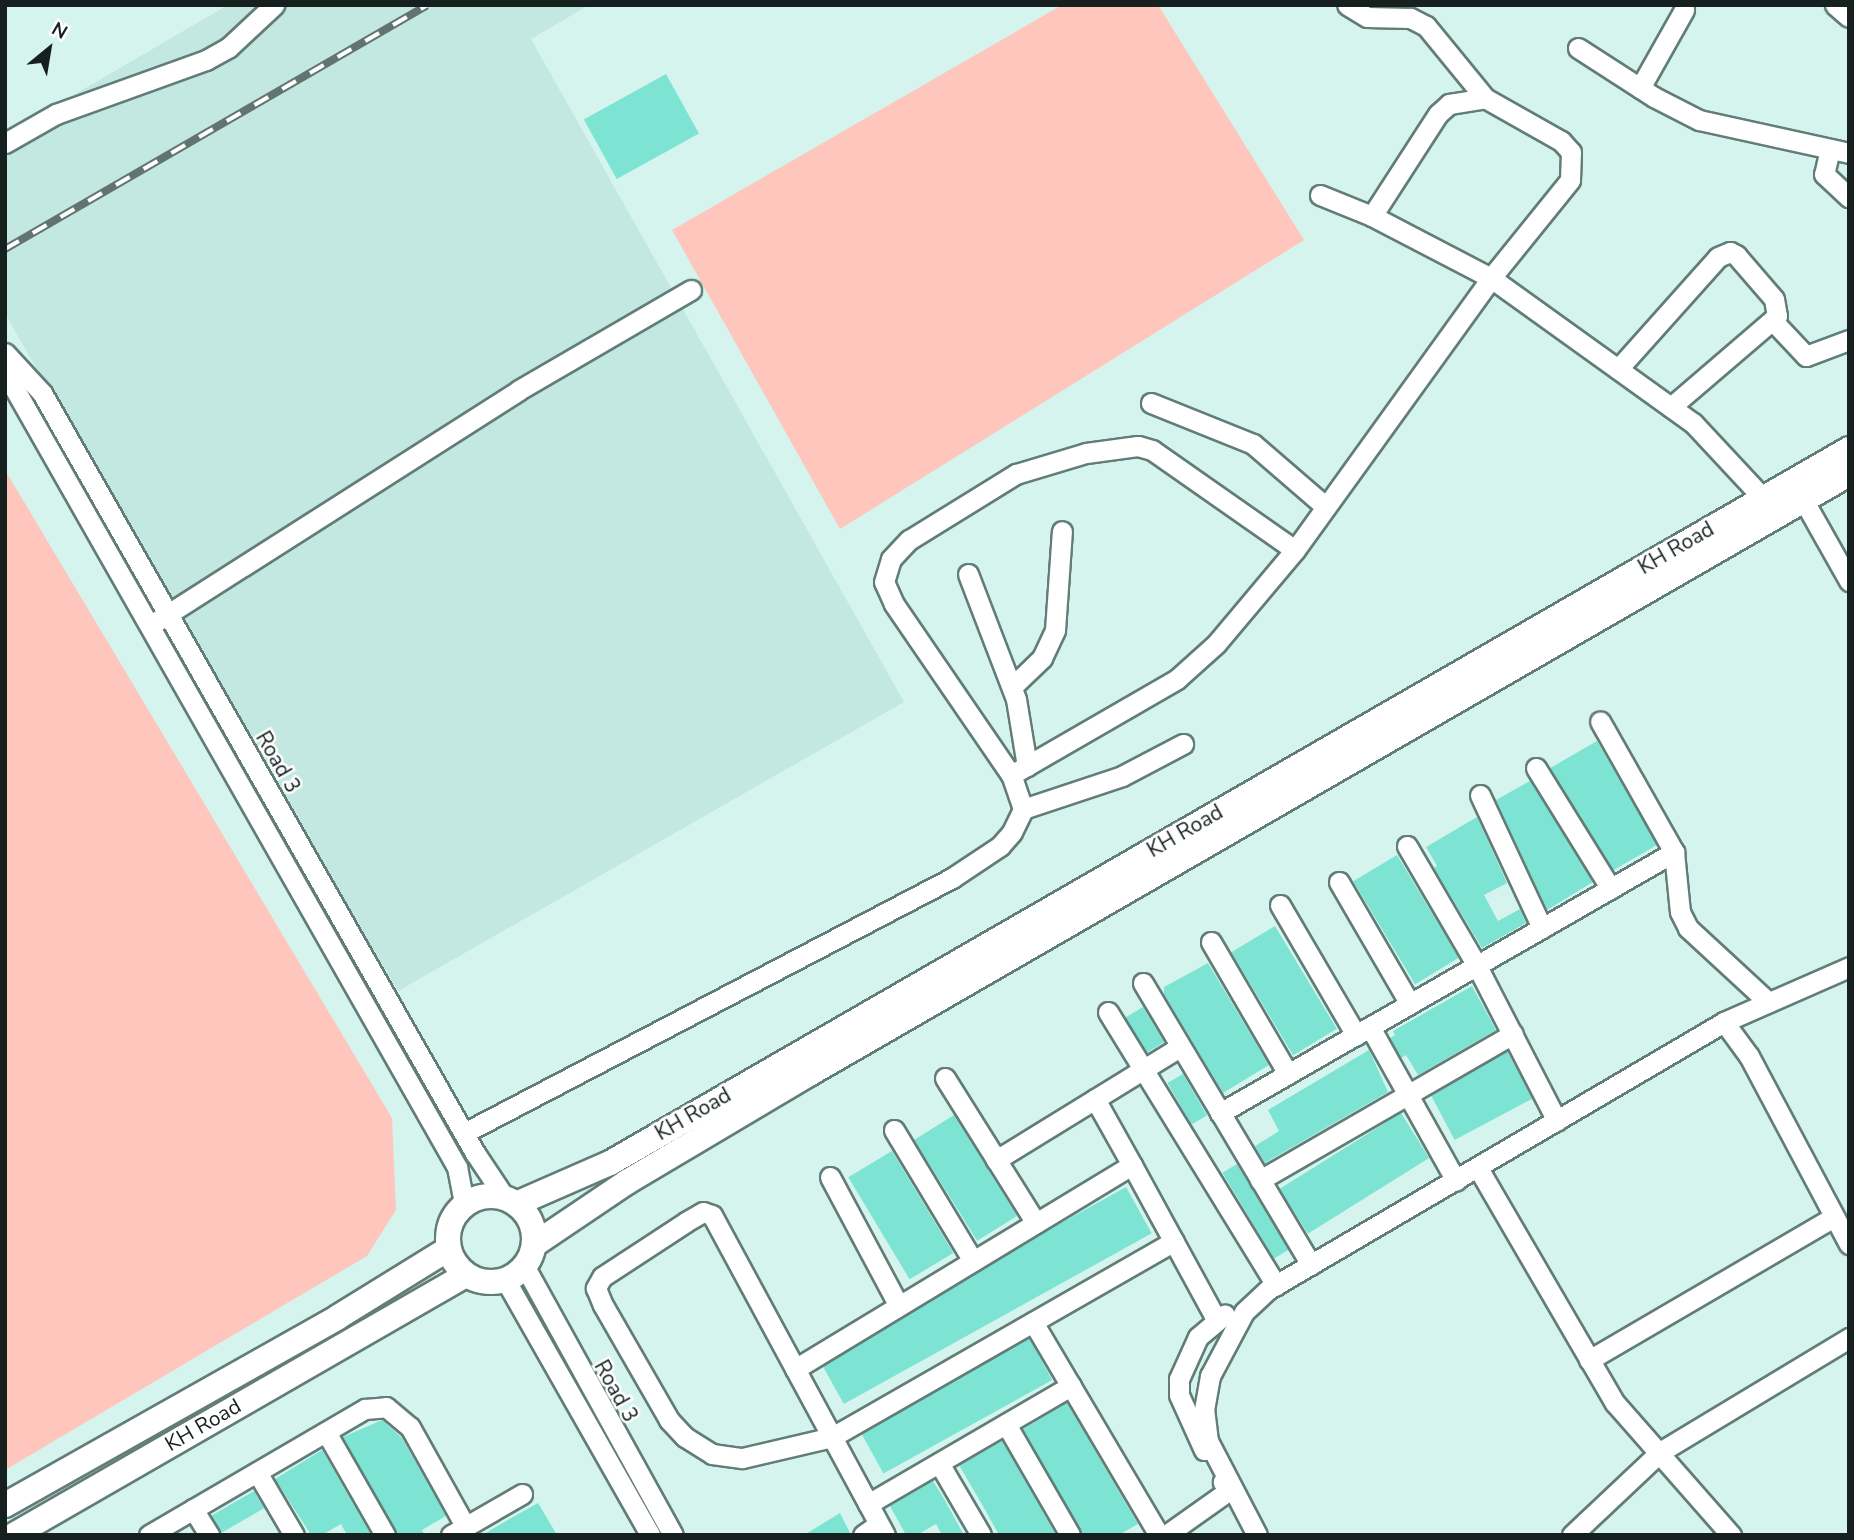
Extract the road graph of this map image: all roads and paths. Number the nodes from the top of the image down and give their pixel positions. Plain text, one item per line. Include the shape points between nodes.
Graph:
1 (274, 5) edge
2 (1347, 5) edge
3 (1835, 5) edge
4 (1684, 10) dead end
5 (1849, 17) edge
6 (1578, 48) dead end
7 (1640, 88) junction
8 (1485, 98) junction
9 (5, 144) edge
10 (1839, 151) edge
11 (1320, 195) dead end
12 (1849, 197) edge
13 (1372, 216) junction
14 (1491, 278) junction
15 (691, 290) dead end
16 (1773, 321) junction
17 (1849, 340) edge
18 (5, 353) edge
19 (1618, 369) junction
20 (5, 372) edge
21 (1151, 403) dead end
22 (1671, 407) junction
23 (1849, 449) edge
24 (1849, 474) edge
25 (1798, 491) junction
26 (1763, 498) junction
27 (1326, 507) junction
28 (1062, 531) dead end
29 (1295, 550) junction
30 (968, 574) dead end
31 (1849, 581) edge
32 (168, 614) junction
33 (148, 627) junction
34 (1012, 687) junction
35 (1600, 721) dead end
36 (1183, 744) dead end
37 (1536, 768) dead end
38 (1019, 770) junction
39 (1480, 795) dead end
40 (1023, 809) junction
41 (1407, 846) dead end
42 (1674, 852) junction
43 (1339, 882) dead end
44 (1611, 889) junction
45 (1280, 905) dead end
46 (1542, 929) junction
47 (1211, 942) dead end
48 (1477, 966) junction
49 (1849, 967) edge
50 (1143, 984) dead end
51 (1767, 1002) junction
52 (1410, 1004) junction
53 (1108, 1012) dead end
54 (1724, 1022) junction
55 (1363, 1031) junction
56 (1513, 1034) junction
57 (1181, 1047) junction
58 (1144, 1069) junction
59 (1288, 1074) junction
60 (945, 1078) dead end
61 (1408, 1094) junction
62 (1095, 1100) junction
63 (1220, 1113) junction
64 (1557, 1121) junction
65 (894, 1130) dead end
66 (464, 1133) junction
67 (996, 1160) junction
68 (1132, 1165) junction
69 (1478, 1168) junction
70 (831, 1177) dead end
71 (1260, 1180) junction
72 (1456, 1181) junction
73 (511, 1201) junction
74 (464, 1204) junction
75 (1834, 1217) junction
76 (1036, 1223) junction
77 (1174, 1241) junction
78 (535, 1244) junction
79 (1849, 1244) edge
80 (448, 1249) junction
81 (973, 1261) junction
82 (1311, 1265) junction
83 (515, 1274) junction
84 (466, 1275) junction
85 (1273, 1287) junction
86 (899, 1306) junction
87 (1216, 1319) junction
88 (1032, 1322) junction
89 (1849, 1338) edge
90 (1589, 1360) junction
91 (795, 1368) junction
92 (1071, 1386) junction
93 (1006, 1424) junction
94 (326, 1432) junction
95 (832, 1437) junction
96 (1660, 1452) junction
97 (939, 1463) junction
98 (257, 1472) junction
99 (1231, 1489) junction
100 (522, 1494) dead end
101 (868, 1504) junction
102 (5, 1505) edge
103 (193, 1509) junction
104 (458, 1531) edge
105 (876, 1531) edge
106 (14, 1535) edge
107 (149, 1535) edge
108 (208, 1535) edge
109 (294, 1535) edge
110 (385, 1535) edge
111 (650, 1535) edge
112 (673, 1535) edge
113 (981, 1535) edge
114 (1070, 1535) edge
115 (1159, 1535) edge
116 (1166, 1535) edge
117 (1257, 1535) edge
118 (1572, 1535) edge
119 (1731, 1535) edge

1 - 9 street via 229,47 206,60 56,114
2 - 8 street via 1367,17 1410,18 1426,26
3 - 5 street
4 - 7 street
6 - 7 street
7 - 10 street via 1699,120
8 - 13 street via 1449,104 1438,114
8 - 14 street via 1561,141 1571,152 1573,167 1570,180
10 - 12 street via 1824,174
11 - 13 street
13 - 14 street
14 - 19 street
14 - 27 street
15 - 32 street via 519,390
16 - 17 street via 1807,356
16 - 19 street via 1774,299 1736,255 1723,253
16 - 22 street
18 - 32 street, Road 3 via 42,393
19 - 22 street
20 - 33 street
21 - 27 street via 1254,444
22 - 26 street via 1693,423
23 - 25 main road, KH Road
24 - 25 main road, KH Road
25 - 26 main road, KH Road
25 - 31 street
25 - 78 main road, KH Road via 627,1182
26 - 73 main road, KH Road via 610,1163
27 - 29 street
28 - 34 street via 1055,630 1042,658
29 - 38 street via 1216,644 1177,679
29 - 38 street via 1152,450 1138,446 1086,453 1016,474 909,540 891,559 884,582 889,593
30 - 34 street
32 - 33 street
32 - 66 street, Road 3
33 - 74 street via 457,1167
34 - 38 street
35 - 42 street
36 - 40 street via 1122,776
37 - 44 street
38 - 40 street
39 - 46 street
40 - 66 street via 1000,846 952,878
41 - 48 street
42 - 44 street
42 - 51 street via 1680,912 1688,928
43 - 52 street
44 - 46 street
45 - 55 street
46 - 48 street
47 - 59 street
48 - 52 street
48 - 56 street
49 - 51 street
50 - 57 street
51 - 54 street
52 - 55 street
53 - 58 street
54 - 64 street
54 - 75 street via 1749,1056
55 - 59 street
55 - 61 street
56 - 61 street
56 - 64 street
57 - 58 street
57 - 63 street
58 - 62 street
58 - 85 street
59 - 63 street
60 - 67 street
61 - 71 street
61 - 72 street
62 - 67 street
62 - 68 street
63 - 71 street
64 - 69 street
65 - 81 street
66 - 73 street, Road 3
67 - 76 street
68 - 76 street
68 - 77 street
69 - 72 street
69 - 90 street
70 - 86 street
71 - 82 street
72 - 82 street
73 - 74 main road via 482,1196
73 - 78 main road via 533,1228
74 - 80 main road via 450,1224
75 - 79 street
75 - 90 street
76 - 81 street
77 - 87 street
77 - 88 street
78 - 83 main road
80 - 84 main road
80 - 102 main road, KH Road via 338,1317
81 - 86 street
82 - 85 street
83 - 84 main road via 485,1282
83 - 111 street, Road 3
83 - 112 street, Road 3
84 - 106 main road, KH Road
85 - 87 street
85 - 99 street via 1244,1312 1210,1376 1204,1410 1208,1441
86 - 91 street
87 - 99 street via 1184,1360 1179,1395 1207,1456
88 - 92 street
88 - 95 street
89 - 96 street
90 - 96 street via 1615,1403
91 - 95 street
91 - 95 street via 708,1212 611,1270 596,1288 669,1420 685,1437 712,1454 743,1458
92 - 93 street
92 - 115 street
93 - 97 street
93 - 114 street
94 - 98 street
94 - 104 street via 365,1409 386,1407 397,1412
94 - 110 street
95 - 101 street
96 - 118 street
96 - 119 street
97 - 101 street
97 - 113 street
98 - 103 street
98 - 109 street
99 - 116 street
99 - 117 street
100 - 104 street
101 - 105 street
103 - 107 street
103 - 108 street

